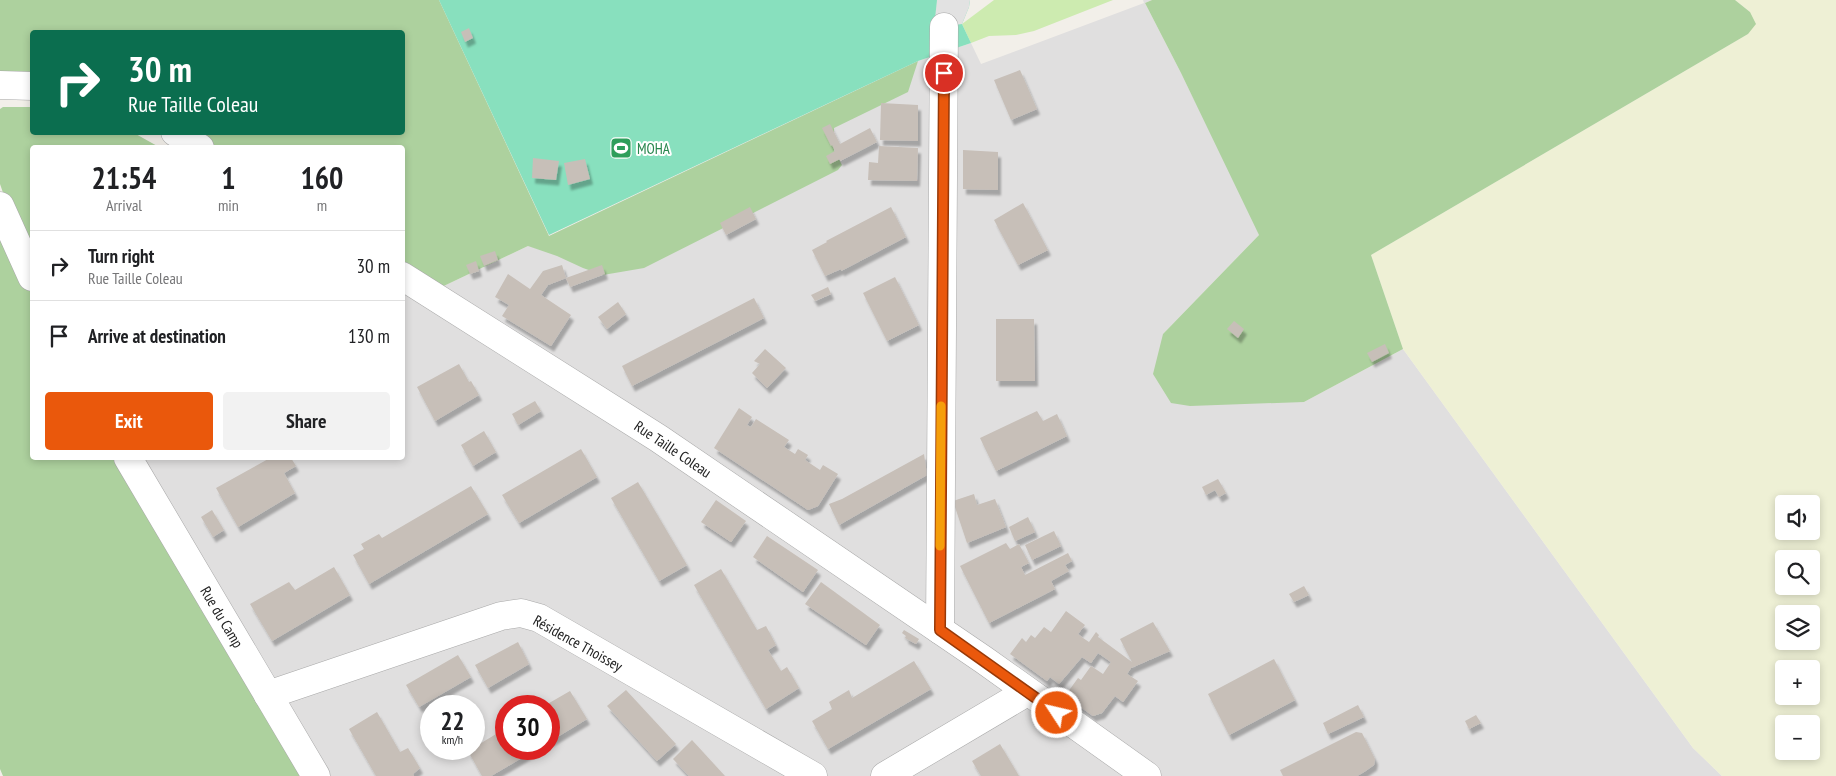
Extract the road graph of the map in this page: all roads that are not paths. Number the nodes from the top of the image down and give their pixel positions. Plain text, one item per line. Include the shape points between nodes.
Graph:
1 (944, 27) dead end
2 (0, 85) edge
3 (30, 86) edge
4 (180, 135) edge
5 (195, 145) edge
6 (0, 206) edge
7 (30, 273) edge
8 (405, 278) edge
9 (129, 460) edge
10 (940, 630) junction
11 (1027, 692) junction
12 (268, 695) junction
13 (316, 776) edge
14 (813, 776) edge
15 (885, 776) edge
16 (1147, 776) edge

1 - 10 street
2 - 3 street
4 - 5 street
6 - 7 street
8 - 10 street, Rue Taille Coleau via 658,438
9 - 12 street, Rue du Camp
10 - 11 street, Rue Taille Coleau
11 - 15 street
11 - 16 street, Rue Taille Coleau
12 - 13 street, Rue du Camp
12 - 14 street, Résidence Thoissey via 501,616 521,613 539,618

